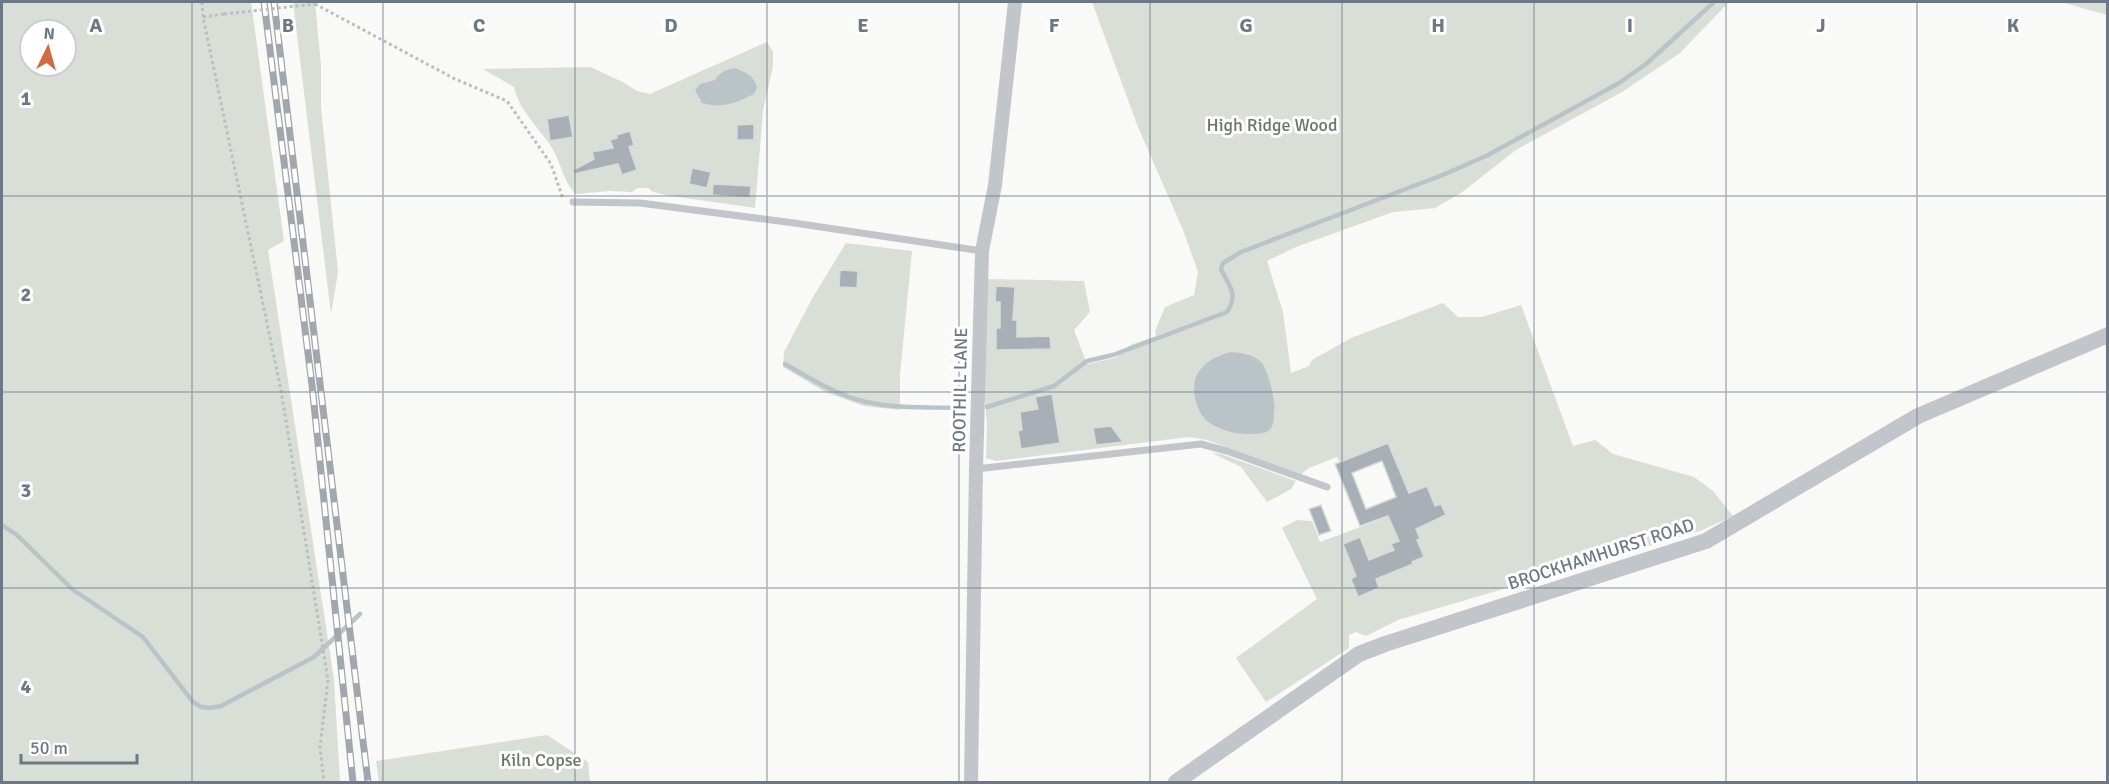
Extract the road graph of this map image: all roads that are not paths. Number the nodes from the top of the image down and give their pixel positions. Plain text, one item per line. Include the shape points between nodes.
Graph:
1 (1015, 2) edge
2 (573, 202) road end
3 (982, 251) junction
4 (2108, 335) edge
5 (976, 469) junction
6 (1327, 487) dead end
7 (971, 783) edge
8 (1176, 783) edge

1 - 3 street, ROOTHILL LANE via 995,185
2 - 3 lane via 640,203
3 - 5 street, ROOTHILL LANE
4 - 8 street, BROCKHAMHURST ROAD via 1918,416 1706,541 1359,654
5 - 6 lane via 1201,444
5 - 7 street, ROOTHILL LANE

